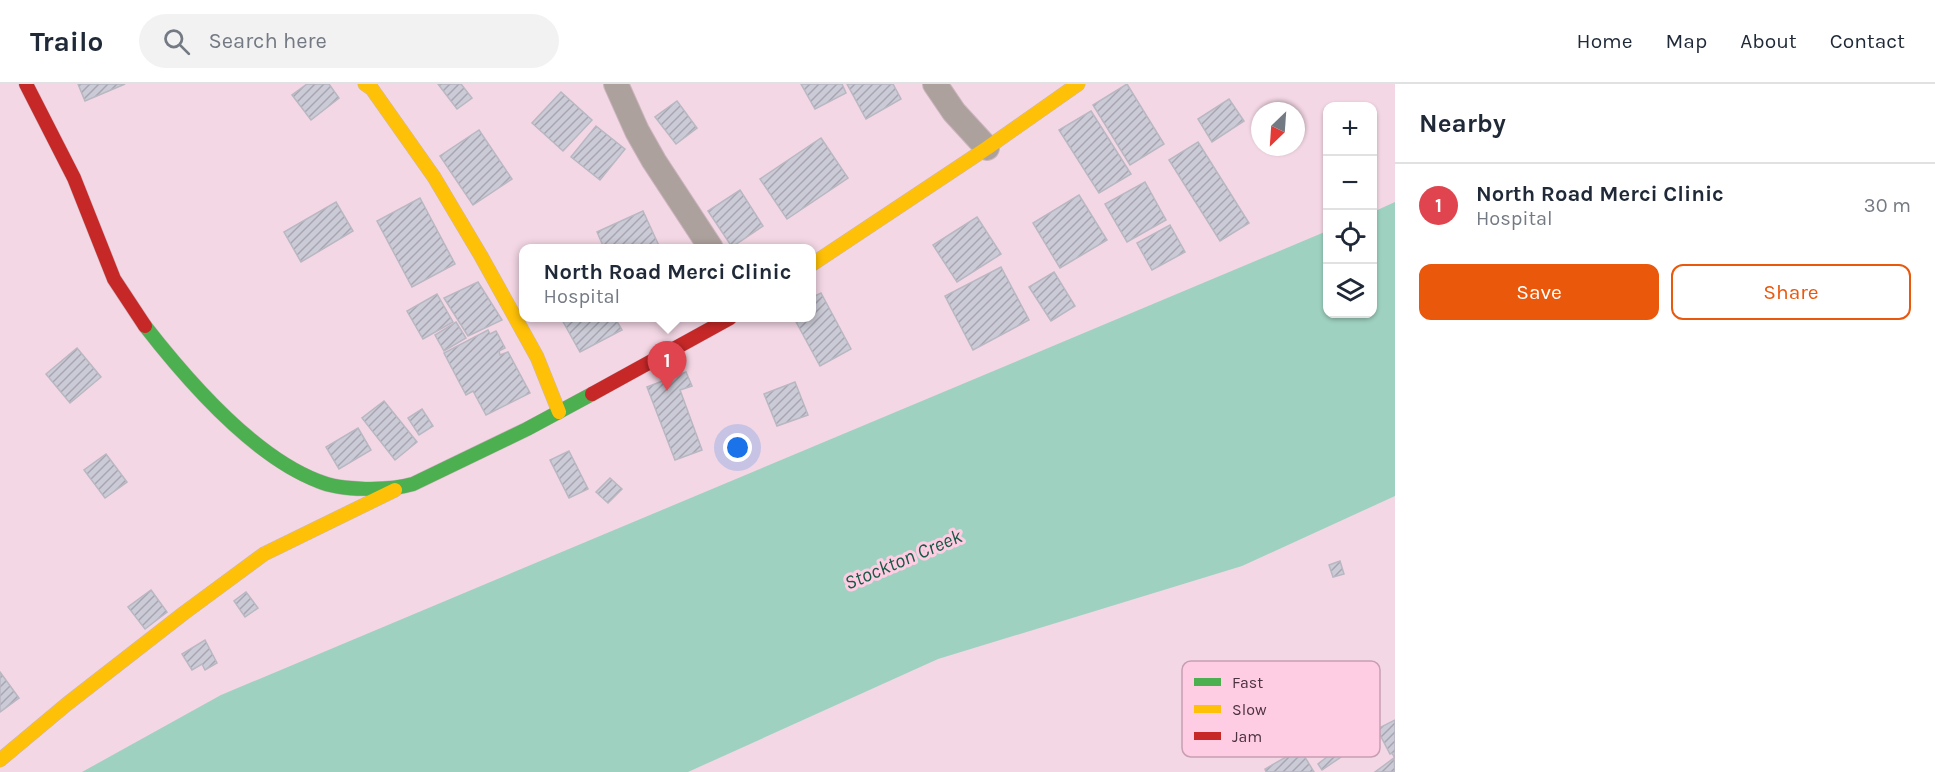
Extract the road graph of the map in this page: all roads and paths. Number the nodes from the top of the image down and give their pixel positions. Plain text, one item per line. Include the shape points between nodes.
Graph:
1 (26, 84) edge
2 (365, 84) edge
3 (616, 84) edge
4 (935, 84) edge
5 (1078, 84) edge
6 (987, 148) junction
7 (708, 244) edge
8 (816, 262) edge
9 (723, 322) edge
10 (559, 412) junction
11 (402, 487) junction
12 (0, 760) edge

1 - 11 street via 80,190 119,289 153,338 188,378 290,468 320,482
2 - 10 street via 434,177 469,236 537,357
3 - 7 street via 654,161
4 - 6 street
5 - 6 street
6 - 8 street
9 - 10 street
10 - 11 street
11 - 12 street via 264,555 184,613

